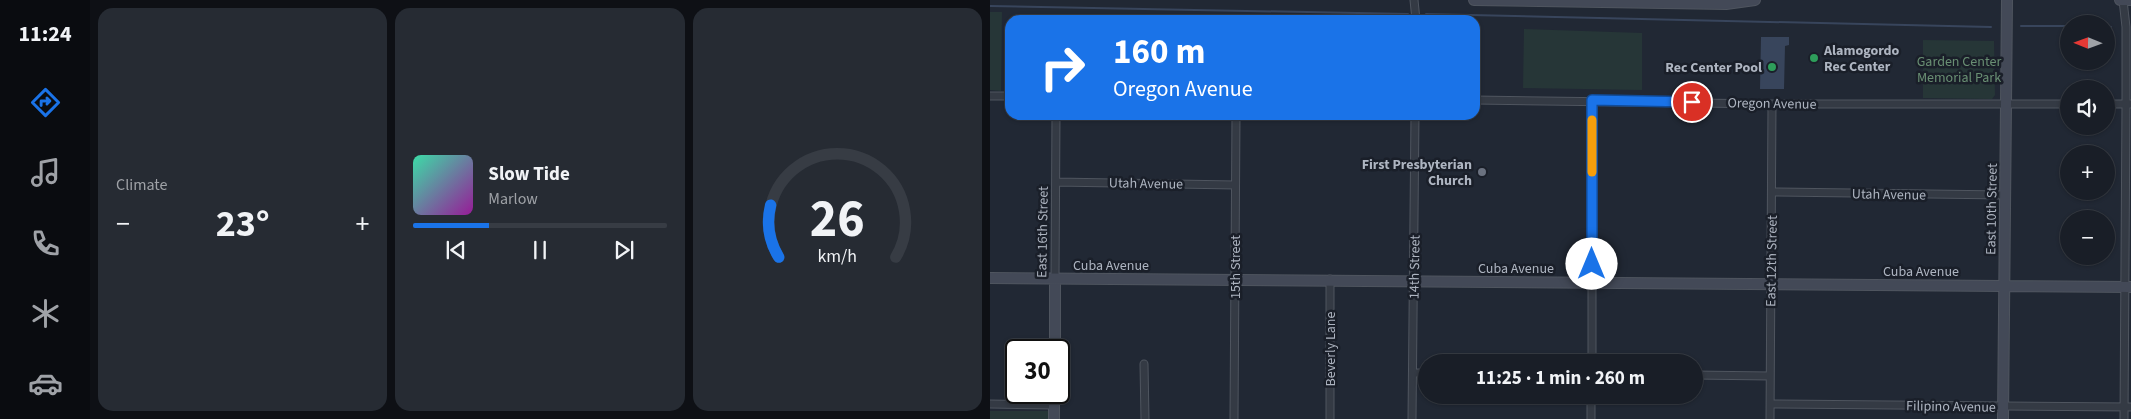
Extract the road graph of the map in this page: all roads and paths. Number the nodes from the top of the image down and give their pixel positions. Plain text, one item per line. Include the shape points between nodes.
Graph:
1 (1414, 0) edge
2 (1474, 0) edge
3 (1755, 0) edge
4 (2007, 0) edge
5 (2122, 0) edge
6 (2131, 0) edge
7 (1529, 1) edge
8 (1605, 1) edge
9 (1416, 15) edge
10 (990, 96) edge
11 (1005, 96) edge
12 (1480, 100) edge
13 (1592, 100) junction
14 (2006, 103) junction
15 (1772, 104) junction
16 (2060, 104) edge
17 (2115, 104) edge
18 (2129, 104) edge
19 (1056, 120) edge
20 (1236, 120) edge
21 (1415, 120) edge
22 (1056, 182) junction
23 (1235, 185) junction
24 (1772, 192) junction
25 (2005, 196) junction
26 (990, 278) edge
27 (1055, 279) junction
28 (1235, 279) junction
29 (1330, 279) junction
30 (1414, 281) junction
31 (1592, 282) junction
32 (1771, 284) junction
33 (2004, 285) junction
34 (2128, 287) edge
35 (1055, 339) edge
36 (1592, 354) edge
37 (1144, 364) dead end
38 (1413, 373) junction
39 (1418, 373) edge
40 (1703, 375) edge
41 (1770, 376) junction
42 (990, 404) edge
43 (1592, 404) edge
44 (1771, 404) junction
45 (1054, 405) joint
46 (2003, 406) junction
47 (2127, 407) edge
48 (1054, 419) edge
49 (1145, 419) edge
50 (1234, 419) edge
51 (1330, 419) edge
52 (1412, 419) edge
53 (1591, 419) edge
54 (1770, 419) edge
55 (2003, 419) edge
56 (2124, 419) edge

1 - 9 street
2 - 7 street
3 - 8 street via 1726,4
4 - 14 street, East 10th Street
5 - 6 street
5 - 18 street
7 - 8 street
10 - 11 street
12 - 13 street, Oregon Avenue
13 - 15 street, Oregon Avenue
13 - 31 street
14 - 15 street, Oregon Avenue
14 - 16 street, Oregon Avenue
14 - 25 street, East 10th Street
15 - 24 street, East 12th Street
17 - 18 street
18 - 34 street
19 - 22 street, East 16th Street
20 - 23 street, 15th Street
21 - 30 street, 14th Street
22 - 23 street, Utah Avenue
22 - 27 street, East 16th Street
23 - 28 street, 15th Street
24 - 25 street, Utah Avenue
24 - 32 street, East 12th Street
25 - 33 street, East 10th Street
26 - 27 street, Cuba Avenue
27 - 28 street, Cuba Avenue
27 - 35 street, East 16th Street
28 - 29 street, Cuba Avenue
28 - 50 street, 15th Street
29 - 30 street, Cuba Avenue
29 - 51 street, Beverly Lane
30 - 31 street, Cuba Avenue
30 - 38 street, 14th Street
31 - 32 street, Cuba Avenue
31 - 36 street
32 - 33 street, Cuba Avenue
32 - 41 street, East 12th Street
33 - 34 street, Cuba Avenue
33 - 46 street, East 10th Street
34 - 47 street
37 - 49 street
38 - 39 street
38 - 52 street, 14th Street
40 - 41 street
41 - 44 street, East 12th Street
42 - 45 street
43 - 53 street
44 - 46 street, Filipino Avenue
44 - 54 street, East 12th Street
45 - 48 street
46 - 47 street, Filipino Avenue
46 - 55 street, East 10th Street
47 - 56 street

